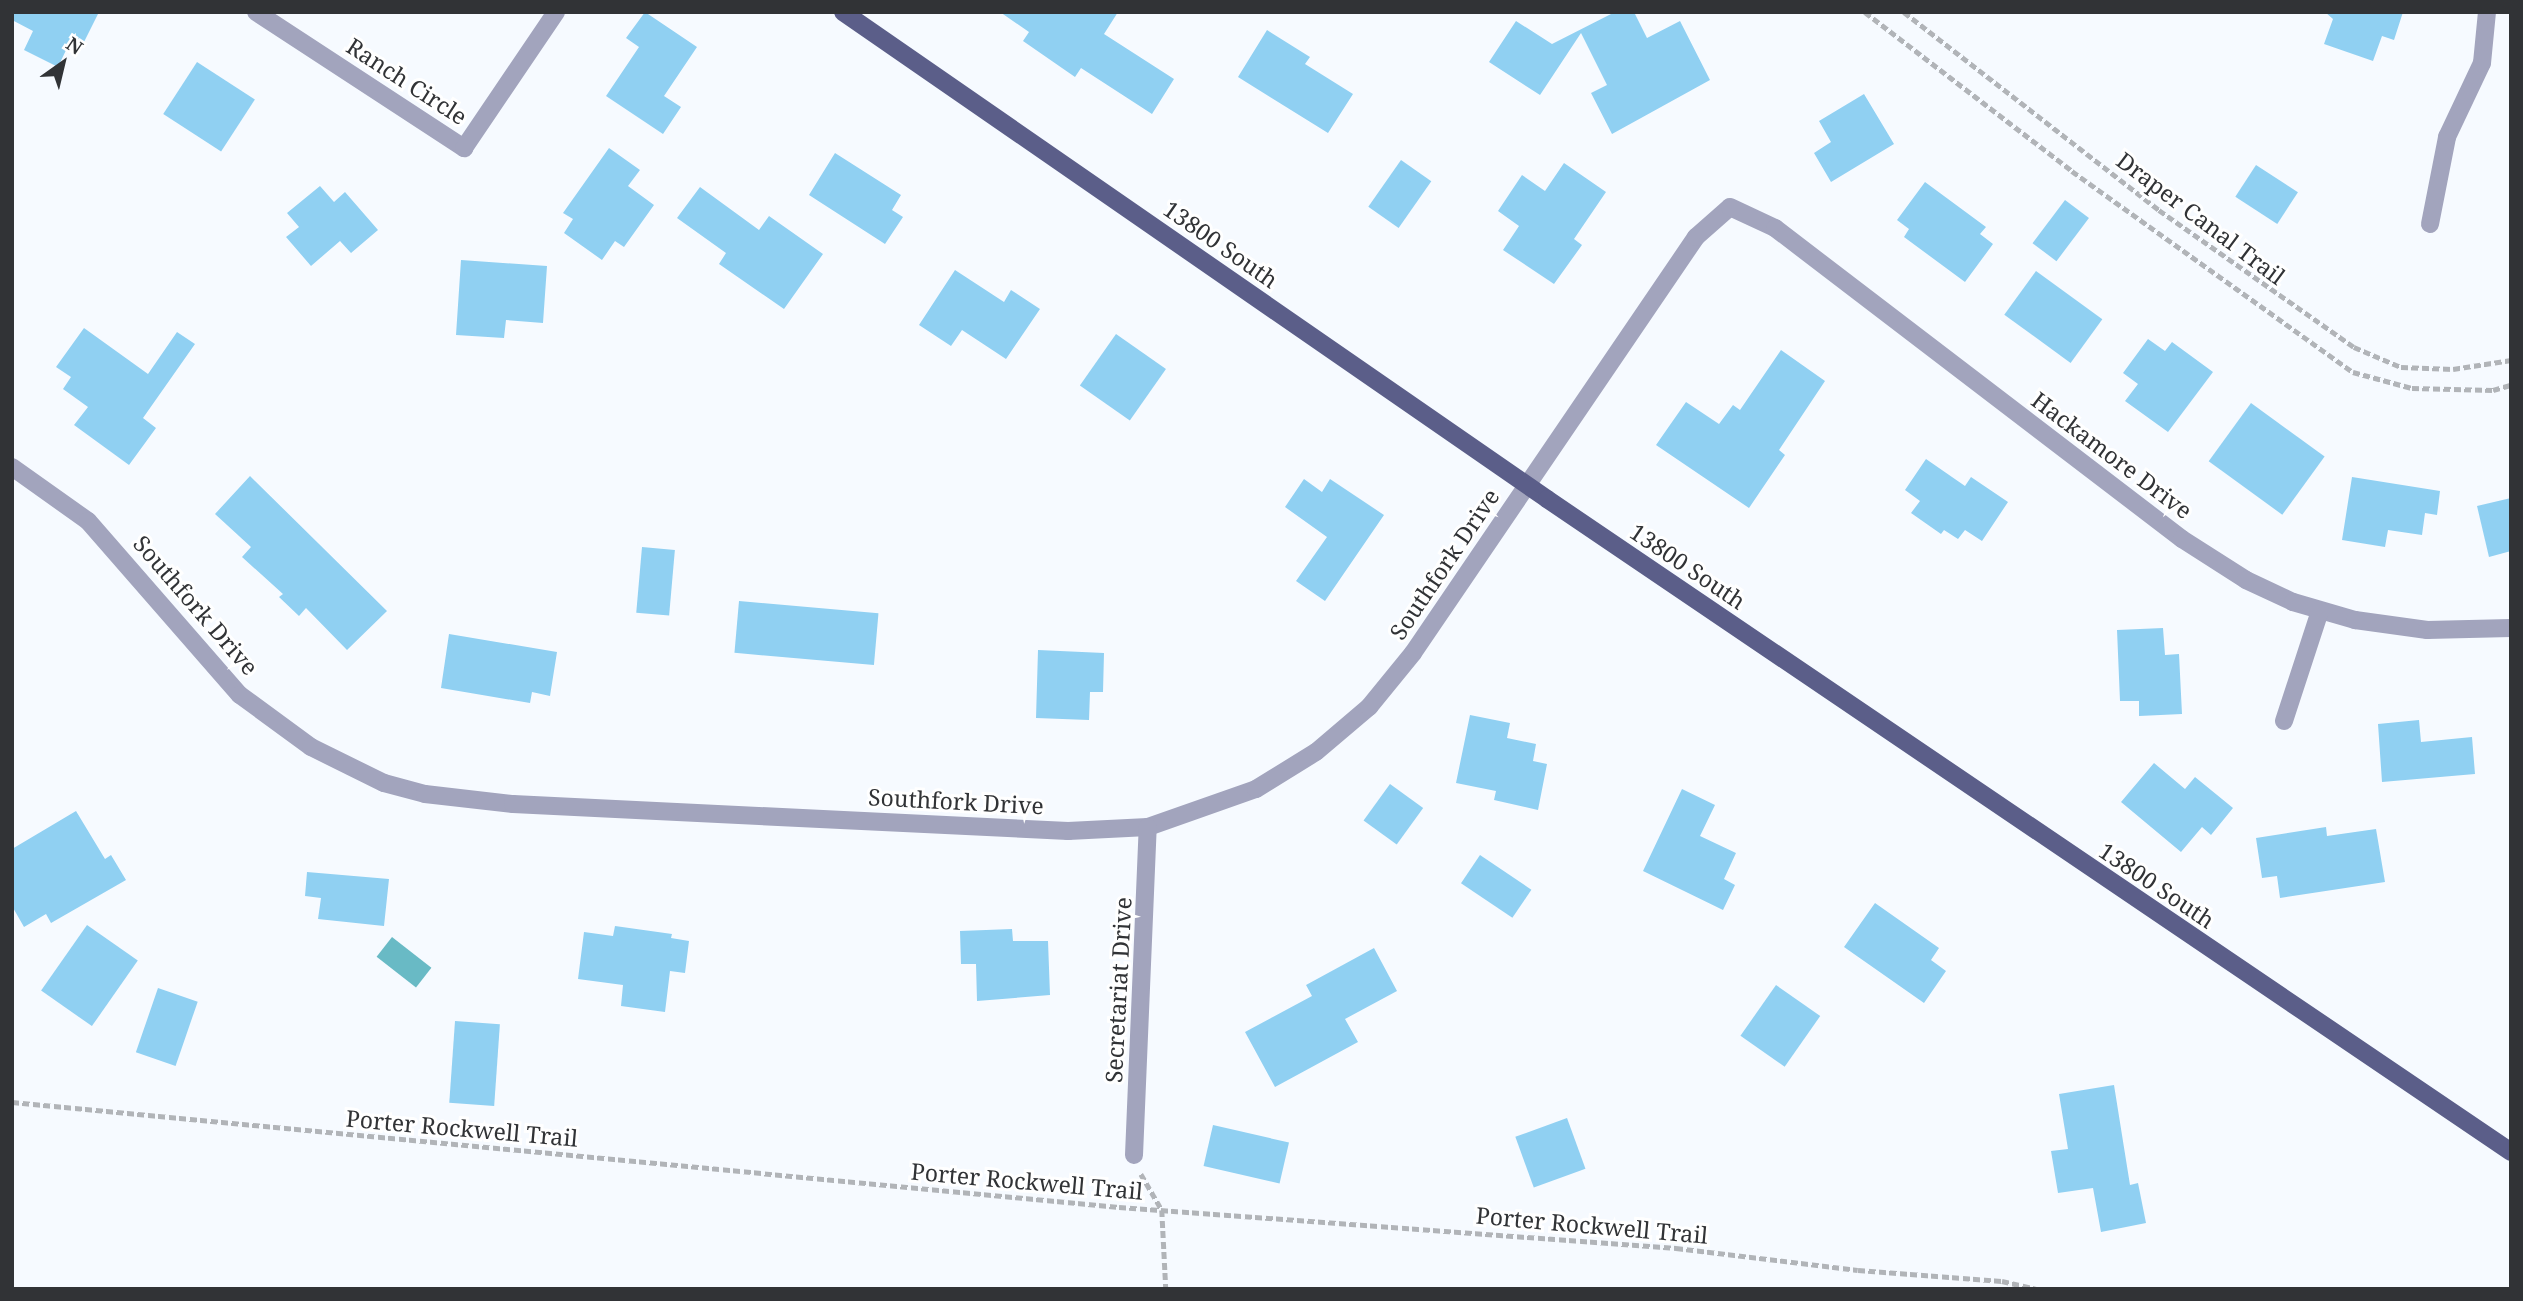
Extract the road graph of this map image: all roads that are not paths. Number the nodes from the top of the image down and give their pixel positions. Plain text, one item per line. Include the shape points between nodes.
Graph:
1 (256, 12) edge
2 (556, 12) edge
3 (843, 12) edge
4 (2487, 12) edge
5 (1730, 207) joint
6 (2430, 224) dead end
7 (12, 467) edge
8 (1527, 485) junction
9 (2320, 611) junction
10 (2511, 628) edge
11 (2284, 721) dead end
12 (1148, 827) junction
13 (2511, 1152) edge
14 (1134, 1155) road end

1 - 2 street, Ranch Circle via 464,148
3 - 8 main road, 13800 South
4 - 6 street via 2482,63 2447,137
5 - 8 street, Southfork Drive via 1696,237
5 - 9 street, Hackamore Drive via 1775,228 2203,554 2269,591
7 - 12 street, Southfork Drive via 88,521 240,695 310,747 384,783 425,794 513,804 1068,831
8 - 12 street, Southfork Drive via 1406,662 1343,731 1256,789
8 - 13 main road, 13800 South
9 - 10 street, Hackamore Drive via 2427,630
9 - 11 street
12 - 14 street, Secretariat Drive

